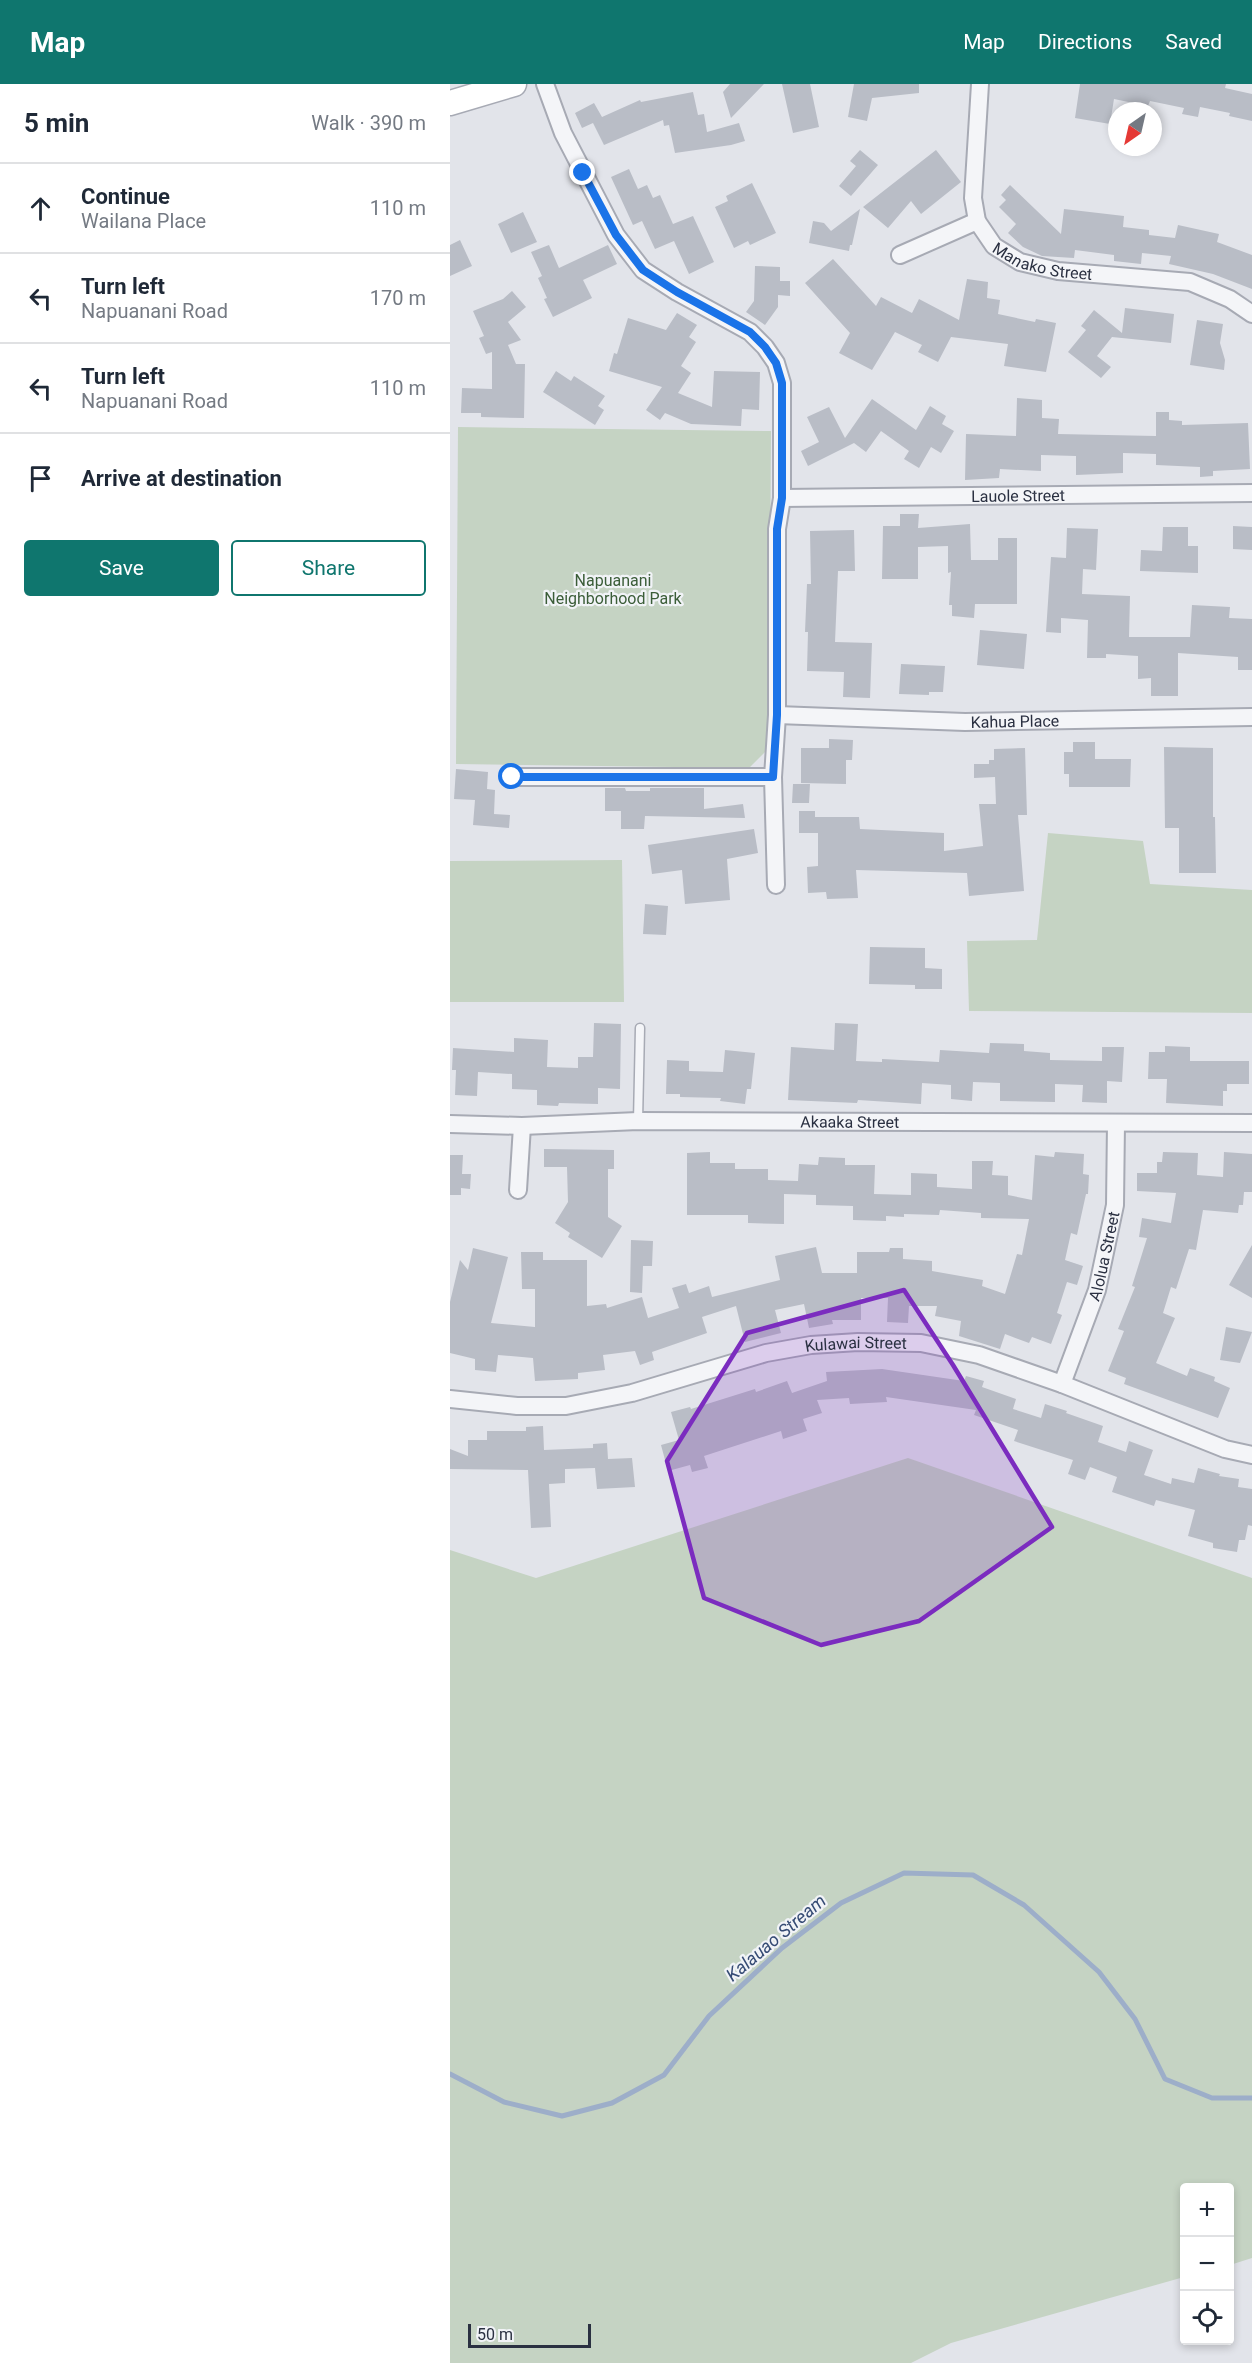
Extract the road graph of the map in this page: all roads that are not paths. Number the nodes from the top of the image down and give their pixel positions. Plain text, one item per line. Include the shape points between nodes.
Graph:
1 (514, 84) edge
2 (545, 84) edge
3 (980, 84) edge
4 (450, 103) edge
5 (977, 221) junction
6 (900, 255) dead end
7 (1252, 314) edge
8 (1252, 493) edge
9 (782, 498) junction
10 (777, 715) junction
11 (1252, 717) edge
12 (512, 777) dead end
13 (773, 777) junction
14 (776, 885) dead end
15 (640, 1028) dead end
16 (638, 1121) junction
17 (1116, 1123) junction
18 (1252, 1123) edge
19 (450, 1124) edge
20 (522, 1126) junction
21 (518, 1190) dead end
22 (1062, 1384) junction
23 (450, 1399) edge
24 (1252, 1455) edge

1 - 4 street
2 - 9 street via 562,133 595,199 643,270 750,332 776,363 782,383
3 - 5 street, Manako Street via 973,198
5 - 6 street
5 - 7 street, Manako Street via 994,246 1020,262 1058,271 1190,282 1230,299
8 - 9 street, Lauole Street
9 - 10 street via 777,529
10 - 11 street, Kahua Place via 965,722
10 - 13 street
12 - 13 street
13 - 14 street
15 - 16 lane
16 - 17 street, Akaaka Street
16 - 20 street, Akaaka Street
17 - 18 street, Akaaka Street
17 - 22 street, Alolua Street via 1114,1206 1096,1290
19 - 20 street, Akaaka Street
20 - 21 street
22 - 23 street, Kulawai Street via 967,1352 921,1343 858,1342 766,1353 632,1393 566,1406
22 - 24 street, Kulawai Street via 1225,1449

